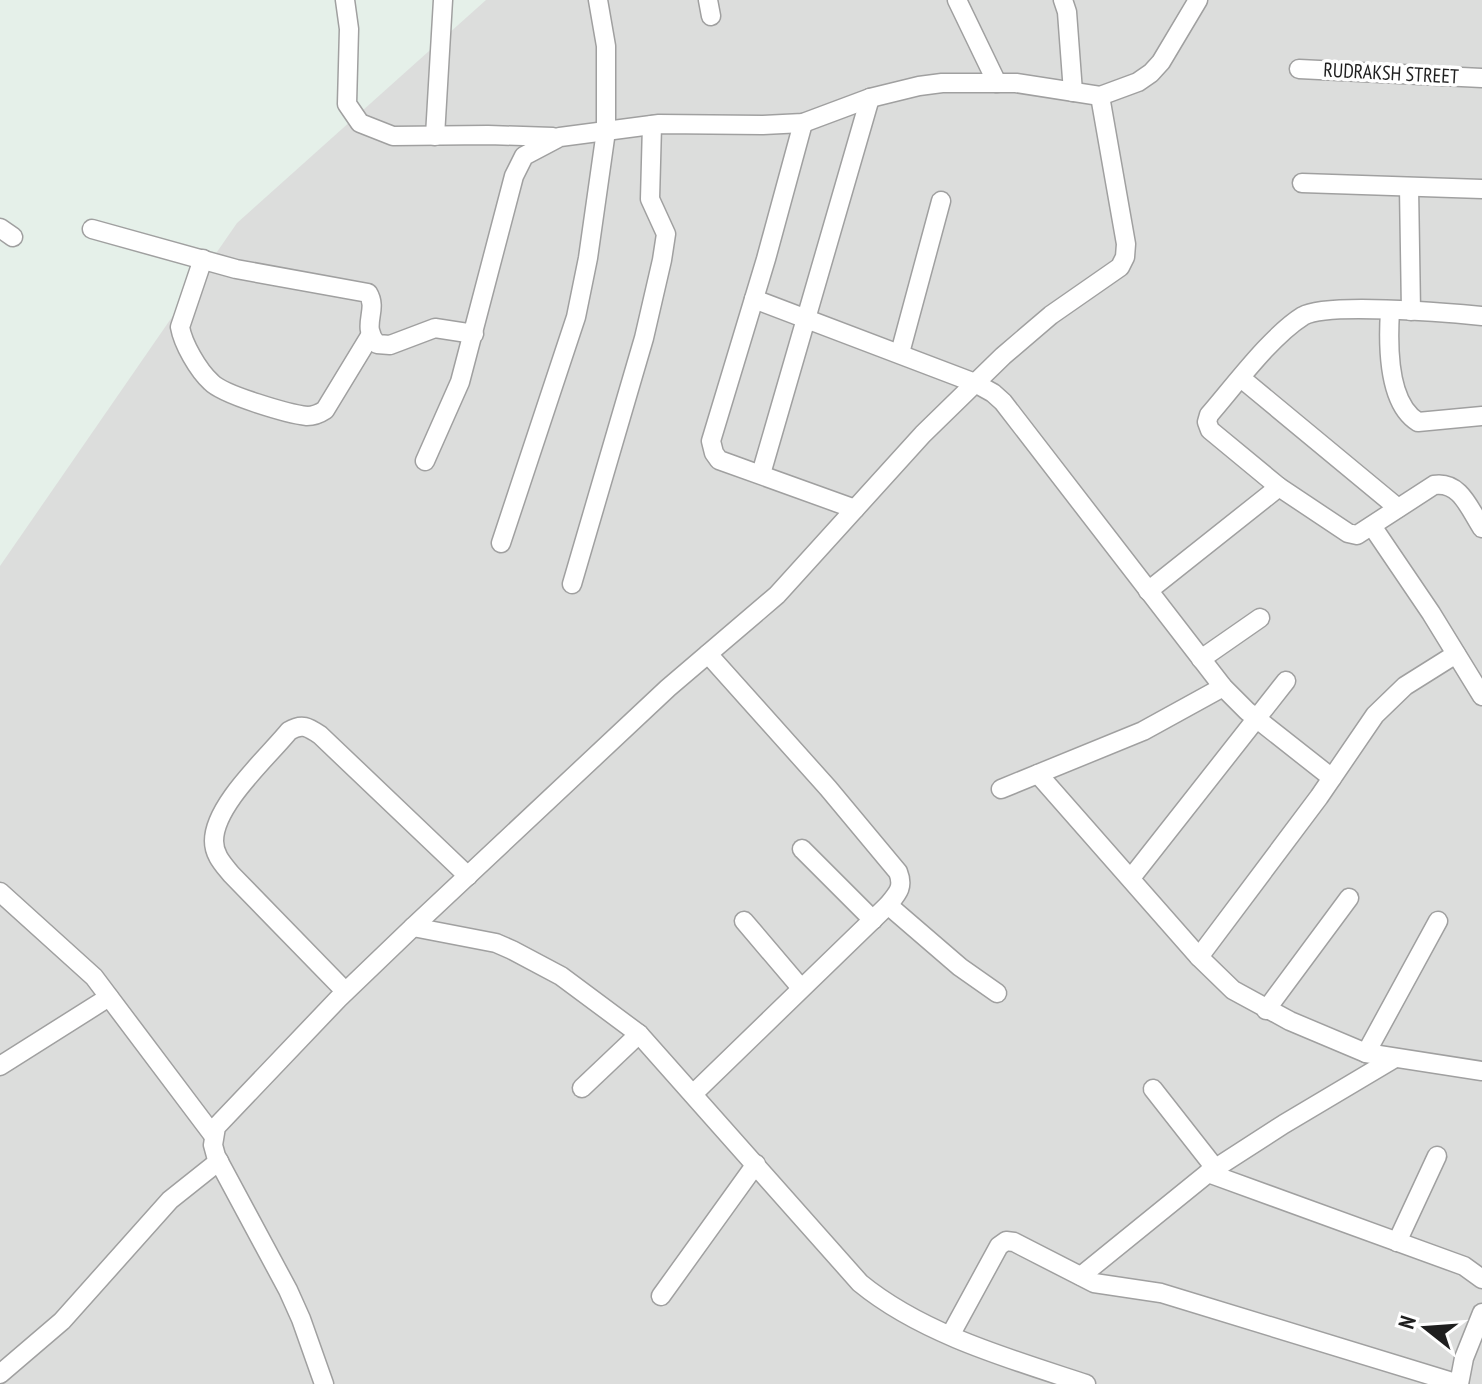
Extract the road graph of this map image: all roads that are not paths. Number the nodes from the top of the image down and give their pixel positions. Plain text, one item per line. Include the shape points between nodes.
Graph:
1 (345, 0) edge
2 (443, 0) edge
3 (598, 0) edge
4 (957, 0) edge
5 (1063, 0) edge
6 (1198, 0) edge
7 (1299, 69) dead end
8 (1482, 78) edge
9 (997, 83) junction
10 (1073, 92) junction
11 (1100, 96) junction
12 (870, 98) junction
13 (803, 123) junction
14 (652, 125) junction
15 (606, 131) junction
16 (435, 136) junction
17 (560, 137) junction
18 (1302, 183) dead end
19 (1409, 187) junction
20 (1482, 189) edge
21 (941, 201) dead end
22 (92, 229) dead end
23 (203, 259) junction
24 (754, 299) junction
25 (1390, 311) junction
26 (1411, 311) junction
27 (1482, 316) edge
28 (805, 317) junction
29 (474, 334) junction
30 (370, 336) junction
31 (900, 353) junction
32 (1241, 378) junction
33 (975, 383) junction
34 (1482, 416) edge
35 (425, 461) dead end
36 (761, 474) junction
37 (1279, 487) junction
38 (1398, 508) junction
39 (855, 509) junction
40 (1372, 526) junction
41 (1482, 528) edge
42 (501, 543) dead end
43 (572, 584) dead end
44 (1148, 591) junction
45 (1260, 618) dead end
46 (708, 654) junction
47 (1456, 654) junction
48 (1201, 659) junction
49 (1286, 681) dead end
50 (1223, 687) junction
51 (1482, 696) edge
52 (1258, 719) junction
53 (1038, 774) junction
54 (1332, 778) junction
55 (1001, 789) dead end
56 (802, 849) dead end
57 (468, 876) junction
58 (1131, 878) junction
59 (0, 892) edge
60 (1349, 898) dead end
61 (888, 905) junction
62 (873, 920) junction
63 (744, 921) dead end
64 (1438, 921) dead end
65 (413, 927) junction
66 (1199, 957) junction
67 (801, 988) junction
68 (345, 991) junction
69 (997, 993) dead end
70 (109, 997) junction
71 (1266, 1010) junction
72 (639, 1034) junction
73 (1366, 1053) junction
74 (1395, 1058) junction
75 (0, 1066) edge
76 (1482, 1071) edge
77 (582, 1088) dead end
78 (1153, 1089) dead end
79 (693, 1094) junction
80 (213, 1135) junction
81 (1437, 1156) dead end
82 (219, 1161) junction
83 (756, 1164) junction
84 (1212, 1171) junction
85 (1397, 1242) junction
86 (1081, 1276) junction
87 (1482, 1279) edge
88 (661, 1296) dead end
89 (1482, 1313) edge
90 (951, 1334) junction
91 (0, 1374) edge
92 (324, 1384) edge
93 (1086, 1384) edge
94 (1459, 1384) edge

1 - 16 street via 347,104 360,123 393,136
2 - 16 street
3 - 15 street via 606,46
4 - 9 street
5 - 10 street
6 - 11 street via 1151,73
7 - 8 street, RUDRAKSH STREET
9 - 10 street
9 - 12 street via 930,84
10 - 11 street
11 - 33 street via 1125,257 1114,272 1051,315
12 - 13 street
12 - 28 street
13 - 14 street
13 - 24 street
14 - 15 street
14 - 43 street via 650,199 666,234 662,260
15 - 17 street
15 - 42 street via 576,317
16 - 17 street
17 - 29 street via 518,163
18 - 19 street
19 - 20 street
19 - 26 street
21 - 31 street
22 - 23 street
23 - 30 street via 368,293
23 - 30 street via 180,327 205,375 222,390 272,408 317,415
24 - 28 street
24 - 36 street via 711,441 719,460
25 - 26 street
25 - 32 street via 1306,314
25 - 34 street via 1389,365 1406,411 1418,422
26 - 27 street
28 - 31 street
28 - 36 street
29 - 30 street via 435,328 390,345 377,344
29 - 35 street via 460,382
31 - 33 street
32 - 37 street via 1207,422
32 - 38 street
33 - 39 street
33 - 44 street via 1003,402
36 - 39 street
37 - 40 street via 1348,533 1357,535
37 - 44 street
38 - 40 street
38 - 41 street via 1434,485 1451,485
39 - 46 street via 777,595
40 - 47 street
44 - 48 street
45 - 48 street
46 - 57 street
46 - 61 street via 898,872 902,883
47 - 51 street
47 - 54 street via 1389,699
48 - 50 street
49 - 52 street
50 - 52 street
50 - 53 street via 1143,731
52 - 54 street
52 - 58 street
53 - 55 street
53 - 58 street
54 - 66 street
56 - 62 street
57 - 65 street
57 - 68 street via 320,735 306,726 289,731 223,810 214,842 231,874
58 - 66 street
59 - 70 street via 76,959
60 - 71 street
61 - 62 street
61 - 69 street
62 - 67 street
63 - 67 street
64 - 73 street
65 - 68 street
65 - 72 street via 512,950 561,976
66 - 71 street via 1219,979
67 - 79 street
68 - 80 street
70 - 75 street
70 - 80 street
71 - 73 street
72 - 77 street
72 - 79 street
73 - 74 street
74 - 76 street
74 - 84 street
78 - 84 street
79 - 83 street
80 - 82 street
81 - 85 street
82 - 91 street via 170,1200 62,1321
82 - 92 street via 288,1290
83 - 88 street
83 - 90 street via 860,1283 905,1315
84 - 85 street
84 - 86 street
85 - 87 street via 1464,1266
86 - 90 street via 1006,1241
86 - 94 street via 1107,1287 1161,1293
89 - 94 street
90 - 93 street

